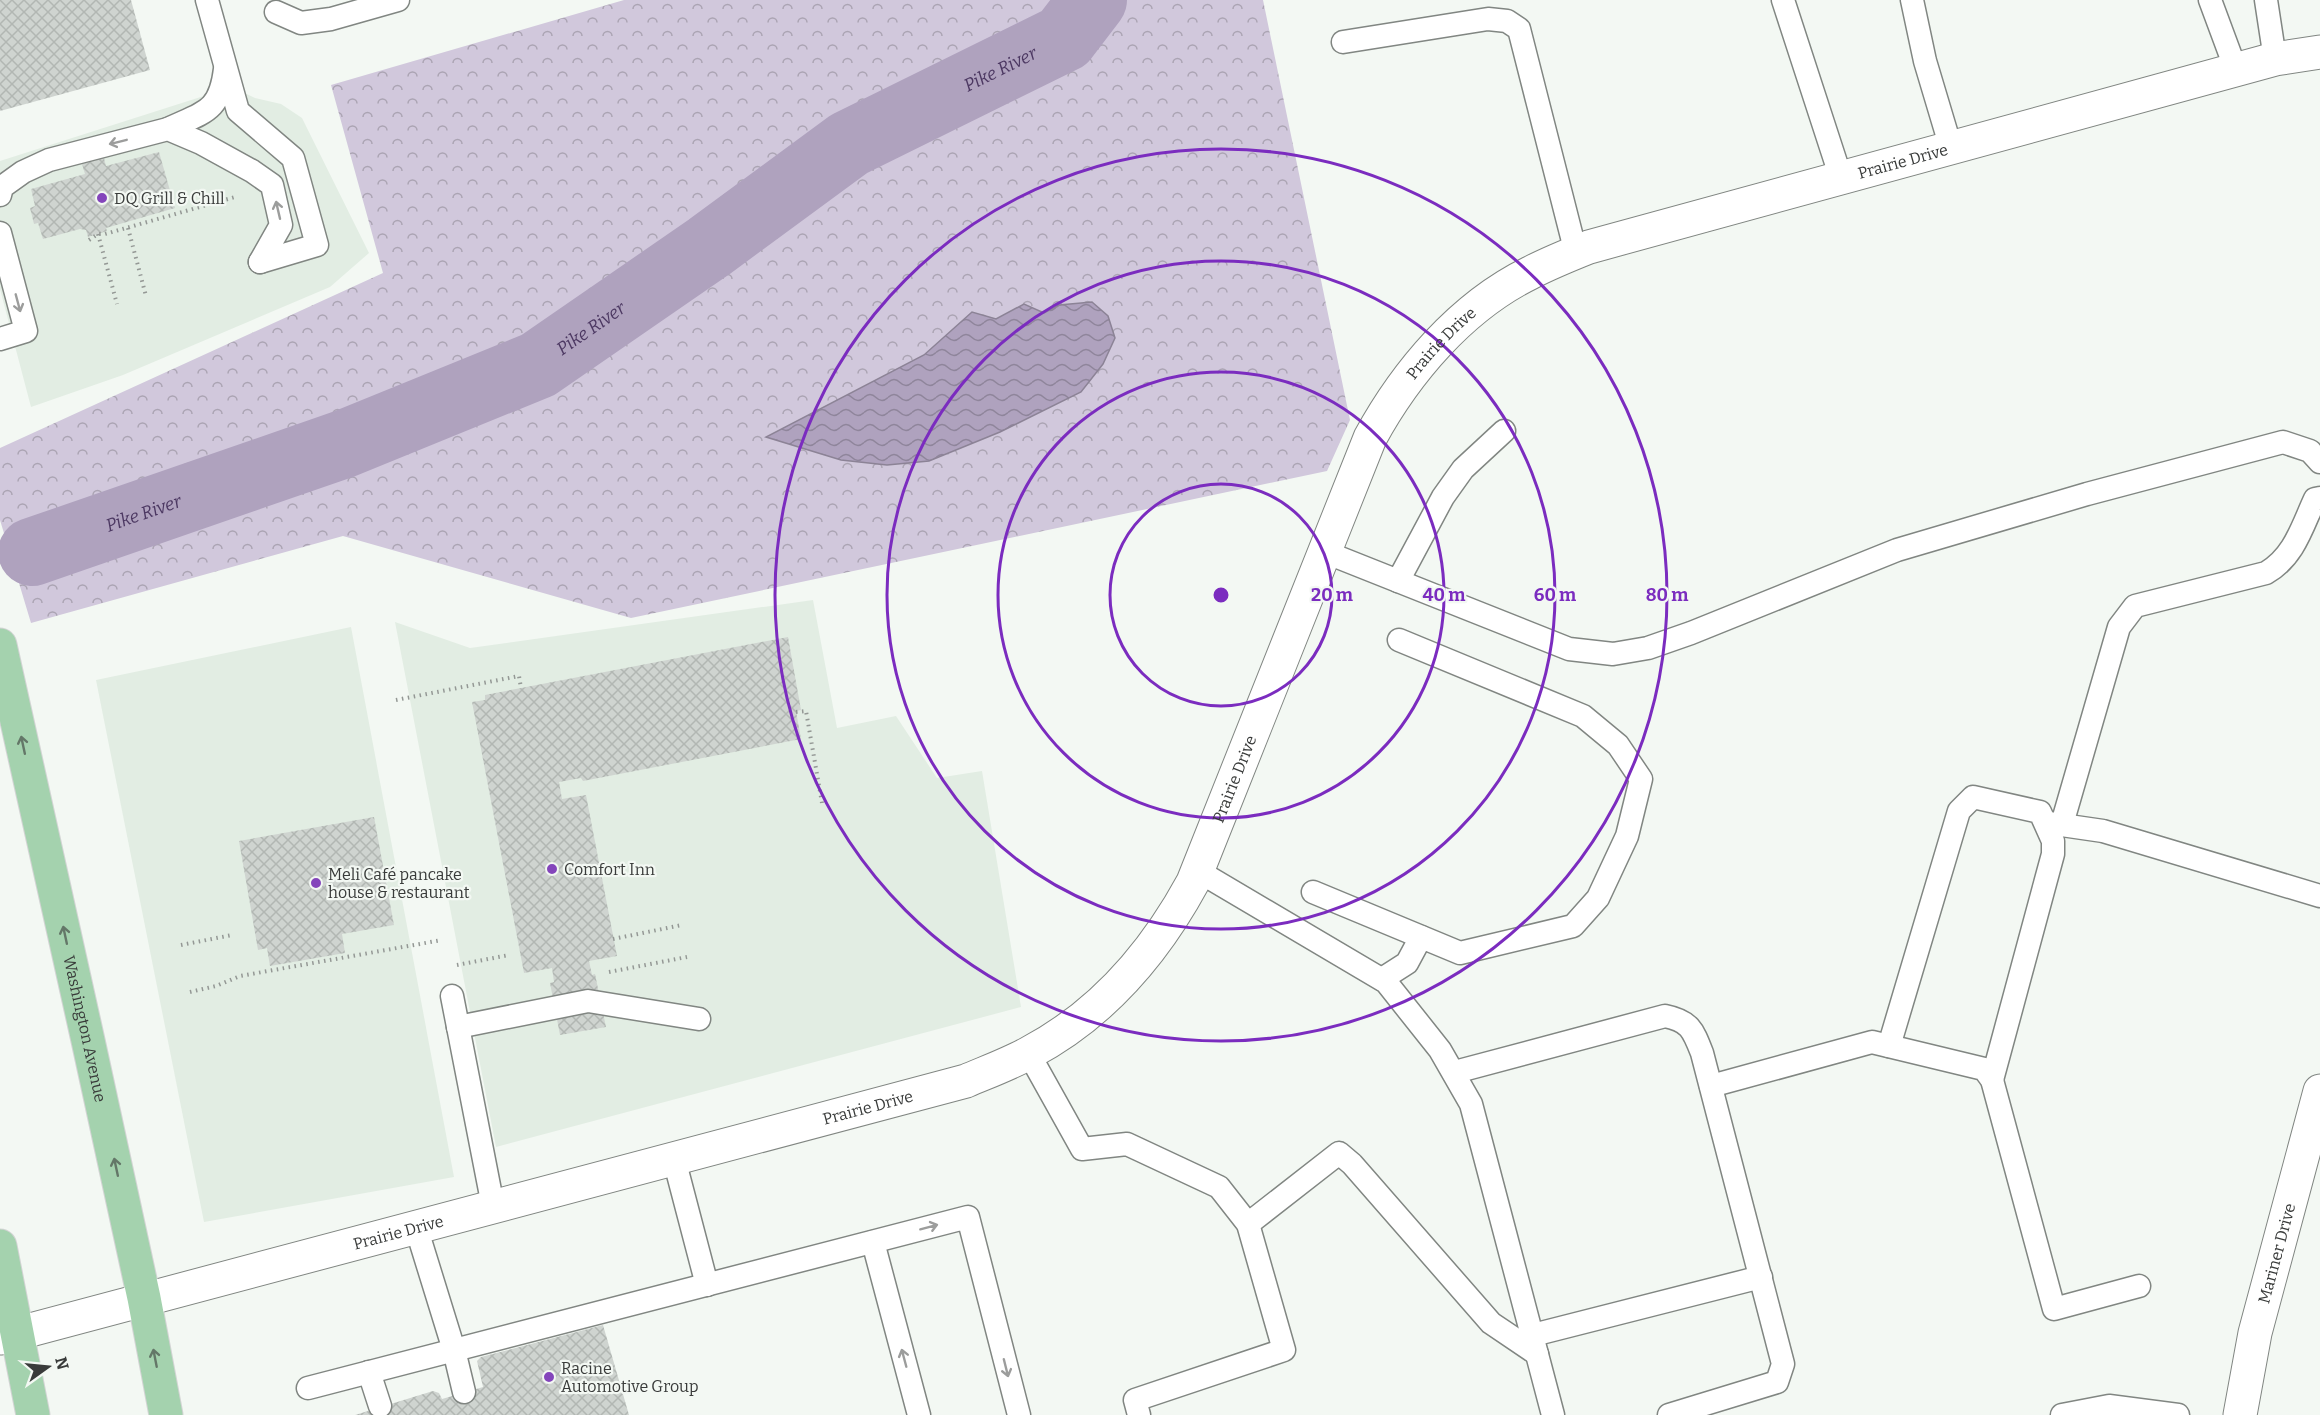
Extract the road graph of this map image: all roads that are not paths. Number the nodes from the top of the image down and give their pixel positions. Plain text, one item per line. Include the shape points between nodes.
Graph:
1 (207, 0) edge
2 (398, 0) edge
3 (1783, 0) edge
4 (1912, 0) edge
5 (2210, 0) edge
6 (2266, 0) edge
7 (276, 12) dead end
8 (1342, 42) dead end
9 (2320, 52) edge
10 (2274, 59) junction
11 (226, 64) junction
12 (2236, 70) junction
13 (168, 129) junction
14 (1951, 148) junction
15 (1841, 178) junction
16 (0, 195) edge
17 (0, 233) edge
18 (1576, 253) junction
19 (0, 339) edge
20 (1504, 431) dead end
21 (2320, 462) edge
22 (2320, 498) edge
23 (1325, 552) junction
24 (1398, 581) junction
25 (1399, 640) dead end
26 (0, 645) edge
27 (2054, 824) junction
28 (1198, 871) junction
29 (1313, 892) dead end
30 (2320, 896) edge
31 (1421, 937) junction
32 (1382, 979) junction
33 (452, 996) dead end
34 (699, 1019) dead end
35 (458, 1027) junction
36 (1888, 1046) junction
37 (1029, 1054) junction
38 (1455, 1072) junction
39 (1992, 1080) junction
40 (1711, 1086) junction
41 (2320, 1091) edge
42 (674, 1159) junction
43 (2309, 1168) edge
44 (493, 1206) junction
45 (1248, 1224) junction
46 (416, 1227) junction
47 (873, 1242) junction
48 (0, 1246) edge
49 (1761, 1277) junction
50 (707, 1285) junction
51 (2139, 1286) dead end
52 (144, 1298) junction
53 (8, 1335) edge
54 (1535, 1345) junction
55 (454, 1350) junction
56 (369, 1372) junction
57 (308, 1388) dead end
58 (465, 1392) dead end
59 (380, 1406) dead end
60 (33, 1415) edge
61 (166, 1415) edge
62 (919, 1415) edge
63 (1018, 1415) edge
64 (1139, 1415) edge
65 (1553, 1415) edge
66 (1669, 1415) edge
67 (2062, 1415) edge
68 (2178, 1415) edge
69 (2240, 1415) edge

1 - 11 lane
2 - 7 lane via 331,19 301,23
3 - 15 lane
4 - 14 lane
5 - 12 lane
6 - 10 lane
8 - 18 lane via 1488,19 1507,21 1519,29
9 - 10 street, Prairie Drive
10 - 12 street, Prairie Drive
11 - 13 lane via 223,89 213,108
11 -> 13 lane via 238,111 293,158 317,245 260,262 281,225 272,185 201,143
12 - 14 street, Prairie Drive
13 -> 16 lane via 49,160 23,172 2,187
14 - 15 street, Prairie Drive
15 - 18 street, Prairie Drive
17 -> 19 lane via 26,331
18 - 23 street, Prairie Drive via 1528,273 1473,310 1425,356 1370,438
20 - 24 lane via 1463,469 1443,497
21 - 24 lane via 2310,451 2283,442 2086,494 1897,550 1691,633 1648,648 1613,654 1569,650
22 - 27 lane via 2315,499 2280,565 2266,573 2135,606 2126,616 2119,627
23 - 24 lane
23 - 28 street, Prairie Drive
25 - 31 lane via 1583,716 1618,745 1641,779 1627,836 1598,898 1573,926 1460,953
52 -> 26 main road, Washington Avenue
27 - 30 lane via 2103,831
27 - 36 lane via 2040,812 1973,797 1959,811
27 - 39 lane via 2053,854
28 - 32 lane
28 - 37 street, Prairie Drive via 1177,912 1136,968 1086,1016
29 - 31 lane
31 - 32 lane via 1407,963
32 - 38 lane via 1416,1017
33 - 35 lane
34 - 35 lane via 588,1001
35 - 44 lane
36 - 39 lane via 1984,1069
36 - 40 lane via 1872,1042
37 - 42 street, Prairie Drive via 966,1081
37 - 45 lane via 1082,1149 1127,1144 1168,1162 1219,1187
38 - 40 lane via 1665,1016 1682,1019 1693,1030
38 - 54 lane via 1471,1104
39 - 51 lane via 2054,1310
40 - 49 lane
41 - 43 street, Mariner Drive
42 - 44 street, Prairie Drive
42 - 50 lane
43 - 69 street, Mariner Drive via 2255,1333
44 - 46 street, Prairie Drive
45 - 54 lane via 1339,1153 1491,1323
45 - 64 lane via 1284,1350 1135,1400
46 - 52 street, Prairie Drive
46 - 55 lane
47 - 50 lane
62 -> 47 lane
47 -> 63 lane via 968,1217
48 - 53 main road
49 - 54 lane
49 - 66 lane via 1783,1364 1777,1382
50 - 55 lane via 589,1322
52 - 53 street, Prairie Drive
61 -> 52 main road, Washington Avenue
53 - 60 main road
54 - 65 lane
55 - 56 lane
55 - 58 lane
56 - 57 lane
56 - 59 lane
67 - 68 lane via 2109,1406

